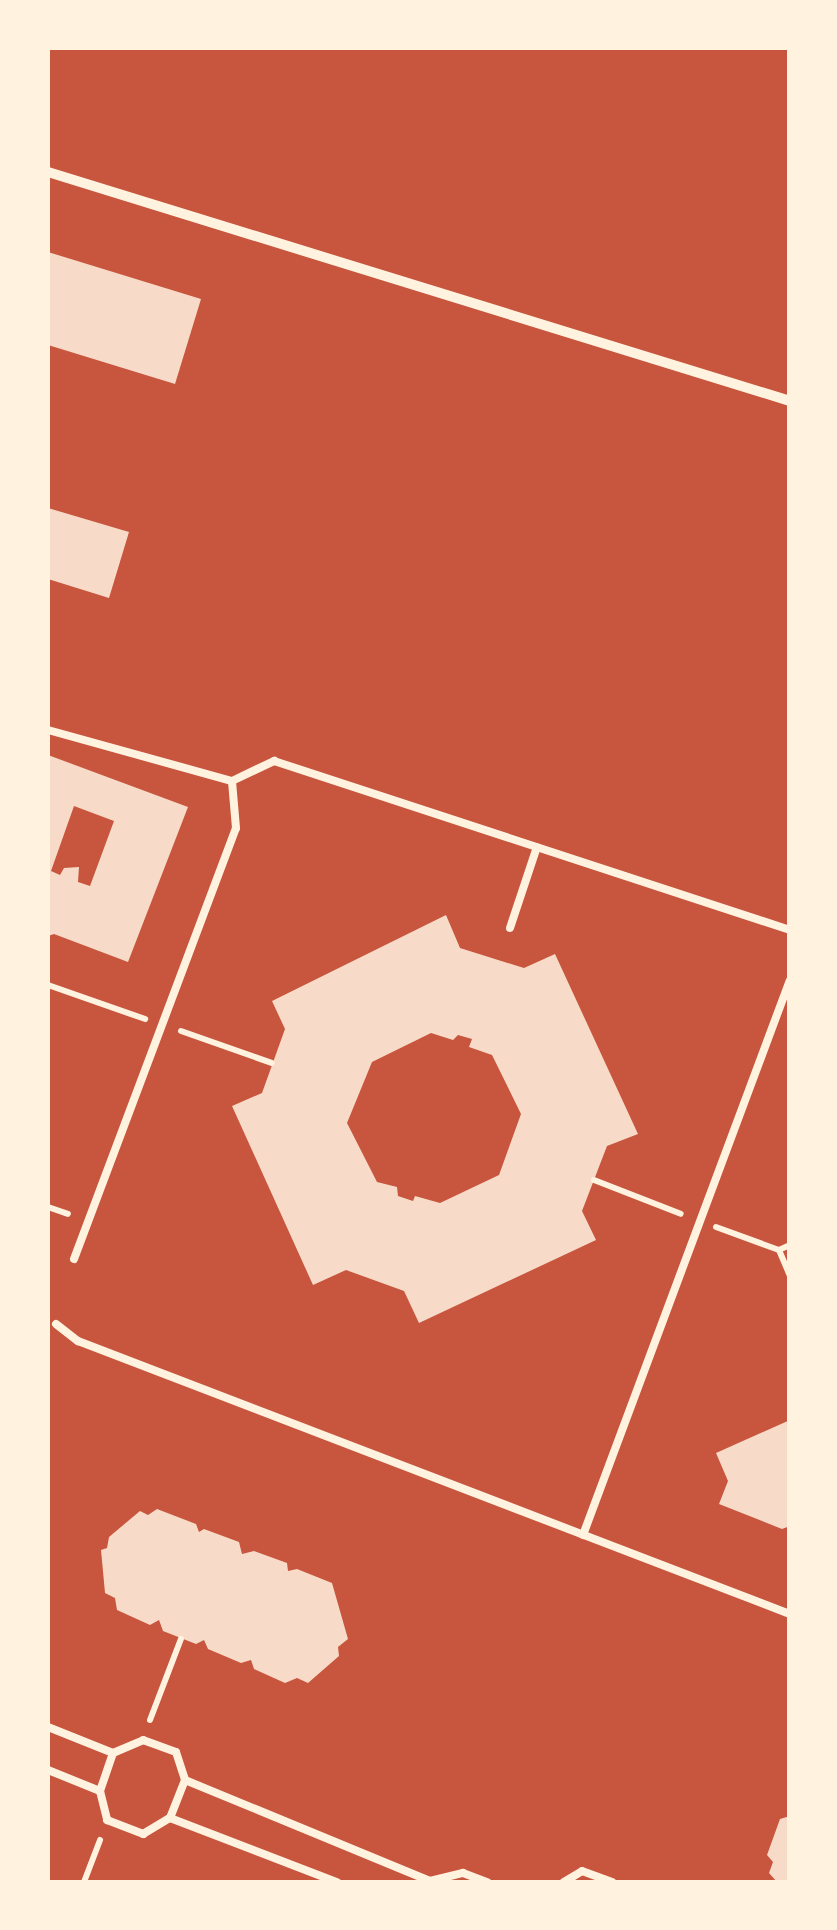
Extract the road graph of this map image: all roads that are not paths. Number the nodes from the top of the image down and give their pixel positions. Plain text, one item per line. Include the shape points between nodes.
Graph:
1 (48, 172) edge
2 (790, 401) edge
3 (48, 730) edge
4 (232, 782) junction
5 (537, 847) junction
6 (510, 928) dead end
7 (790, 930) edge
8 (790, 980) edge
9 (74, 1259) dead end
10 (56, 1324) dead end
11 (583, 1536) junction
12 (790, 1614) edge
13 (48, 1727) edge
14 (114, 1753) junction
15 (48, 1770) edge
16 (185, 1780) junction
17 (100, 1791) junction
18 (170, 1818) junction
19 (337, 1882) edge
20 (430, 1882) edge
21 (487, 1882) edge
22 (564, 1882) edge
23 (612, 1882) edge

1 - 2 street
3 - 4 lane
4 - 5 lane via 274,762
4 - 9 lane via 236,828
5 - 6 lane
5 - 7 lane
8 - 11 lane
10 - 11 lane via 78,1342
11 - 12 lane
13 - 14 lane
14 - 16 lane via 143,1740 176,1752
14 - 17 lane
15 - 17 lane
16 - 18 lane
16 - 20 lane
17 - 18 lane via 107,1820 142,1834
18 - 19 lane
20 - 21 lane via 463,1874
22 - 23 lane via 582,1871

